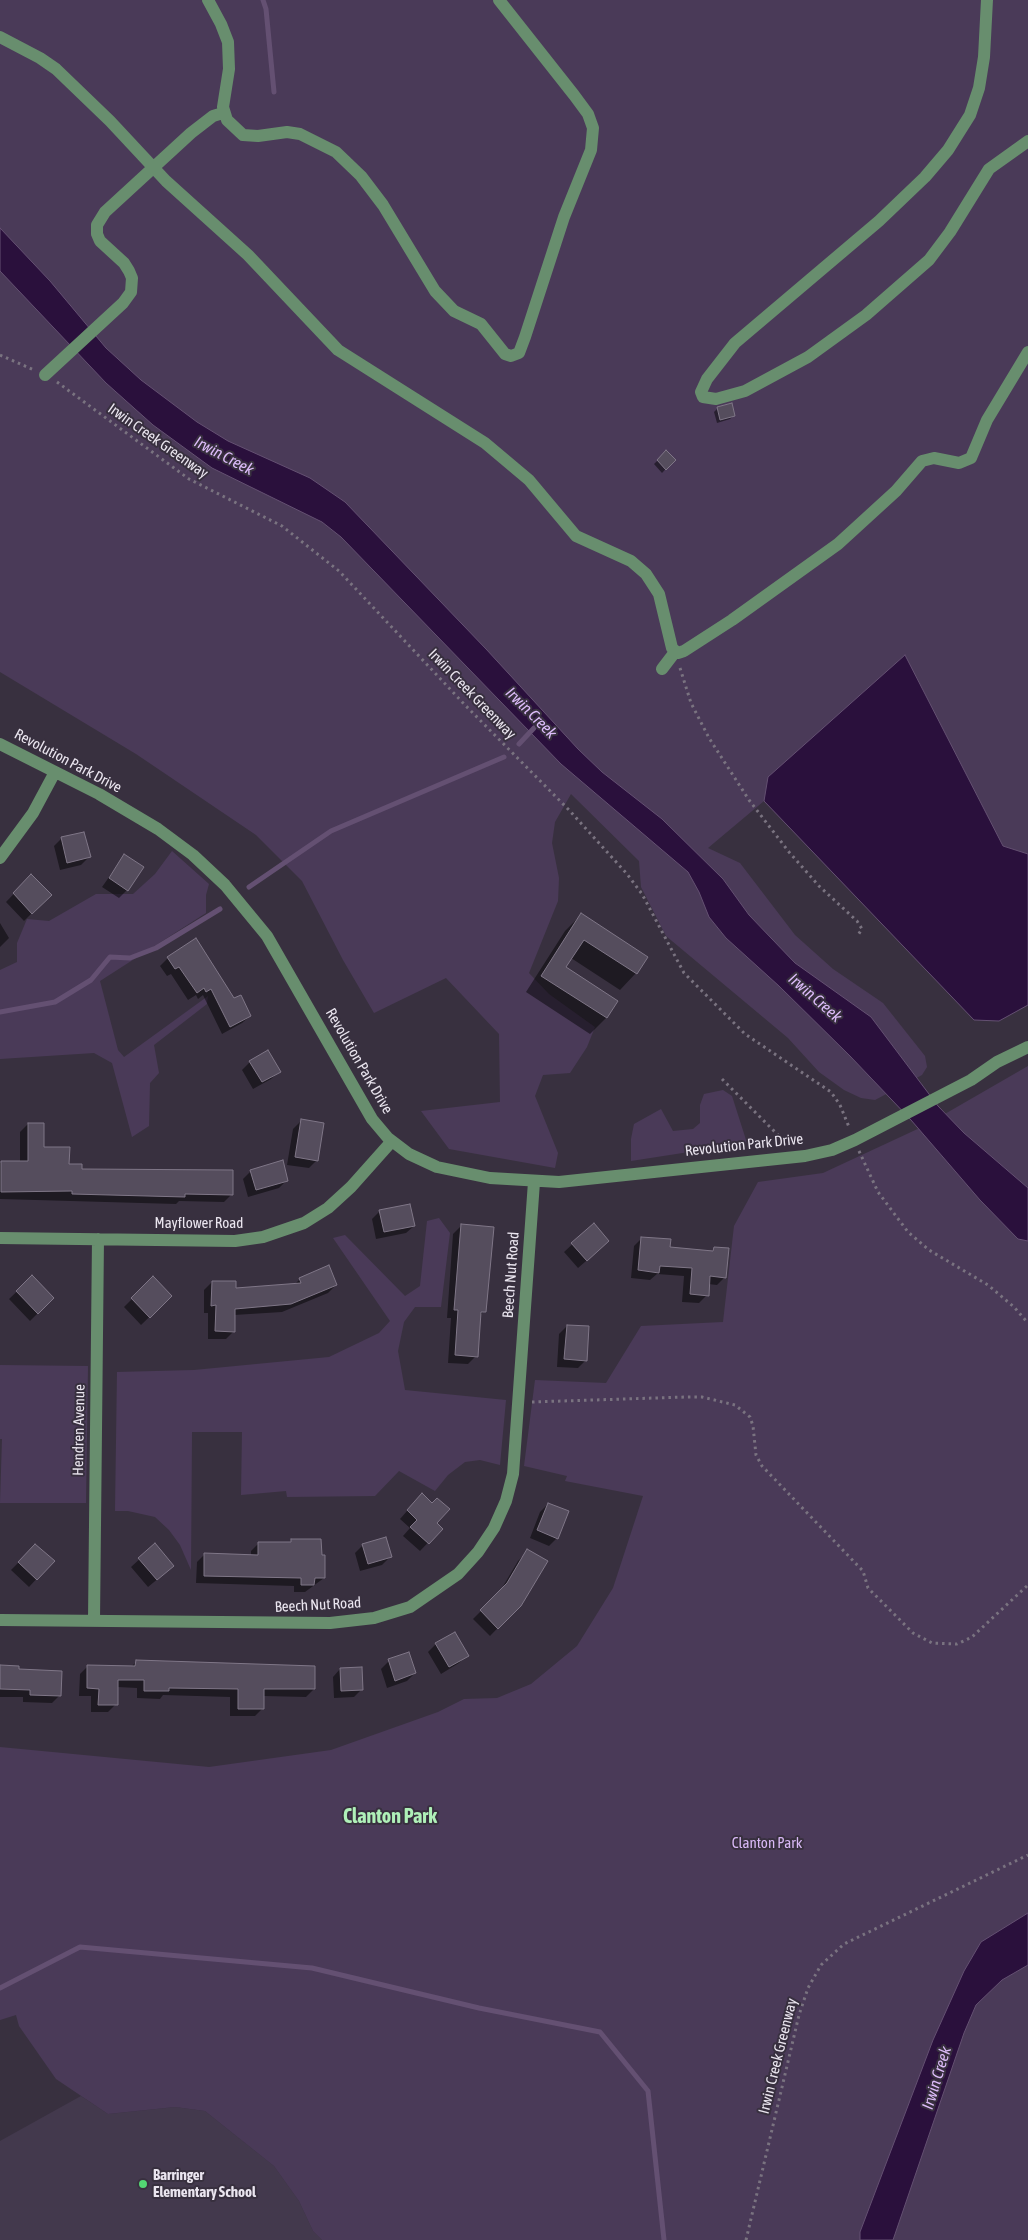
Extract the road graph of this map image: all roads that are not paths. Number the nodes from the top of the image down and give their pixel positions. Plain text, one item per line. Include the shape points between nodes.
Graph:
1 (208, 0) edge
2 (499, 0) edge
3 (987, 0) edge
4 (0, 37) edge
5 (223, 113) junction
6 (1028, 141) edge
7 (152, 167) junction
8 (1028, 352) edge
9 (46, 375) road end
10 (675, 652) junction
11 (662, 669) dead end
12 (0, 744) edge
13 (55, 772) junction
14 (0, 858) edge
15 (1028, 1047) edge
16 (392, 1141) junction
17 (534, 1182) junction
18 (0, 1238) edge
19 (98, 1239) junction
20 (0, 1620) edge
21 (94, 1620) junction

1 - 5 street via 228,42 229,69
2 - 5 street via 579,102 590,119 594,134 525,337 519,353 514,356 507,355 481,324 454,311 442,300 429,284 383,205 361,176 336,152 300,134 243,135
3 - 6 street via 979,88 970,115 948,150 926,177 879,221 735,343 707,379 702,396 716,399 745,391 808,357 866,315 929,260 989,169
4 - 7 street via 56,69
5 - 7 street via 205,122
7 - 9 street via 105,212 97,225 100,241 129,271 131,292 124,303
7 - 10 street via 248,255 338,350 485,443 529,480 576,536 631,561 646,574 659,594
8 - 10 street via 987,420 971,458 959,463 934,458 922,461 896,491 838,544 732,620 684,651
10 - 11 street
12 - 13 street, Revolution Park Drive
13 - 14 street via 32,813
13 - 16 street, Revolution Park Drive via 158,829 225,885 267,936 372,1119
15 - 17 street, Revolution Park Drive via 892,1122 832,1150 805,1156 594,1179
16 - 17 street, Revolution Park Drive via 409,1154 437,1166 490,1178
16 - 19 street, Mayflower Road via 328,1208 277,1234 235,1241
17 - 21 street, Beech Nut Road via 513,1474 494,1528 458,1574 410,1607 374,1618 306,1624
18 - 19 street, Mayflower Road
19 - 21 street, Hendren Avenue
20 - 21 street, Beech Nut Road

